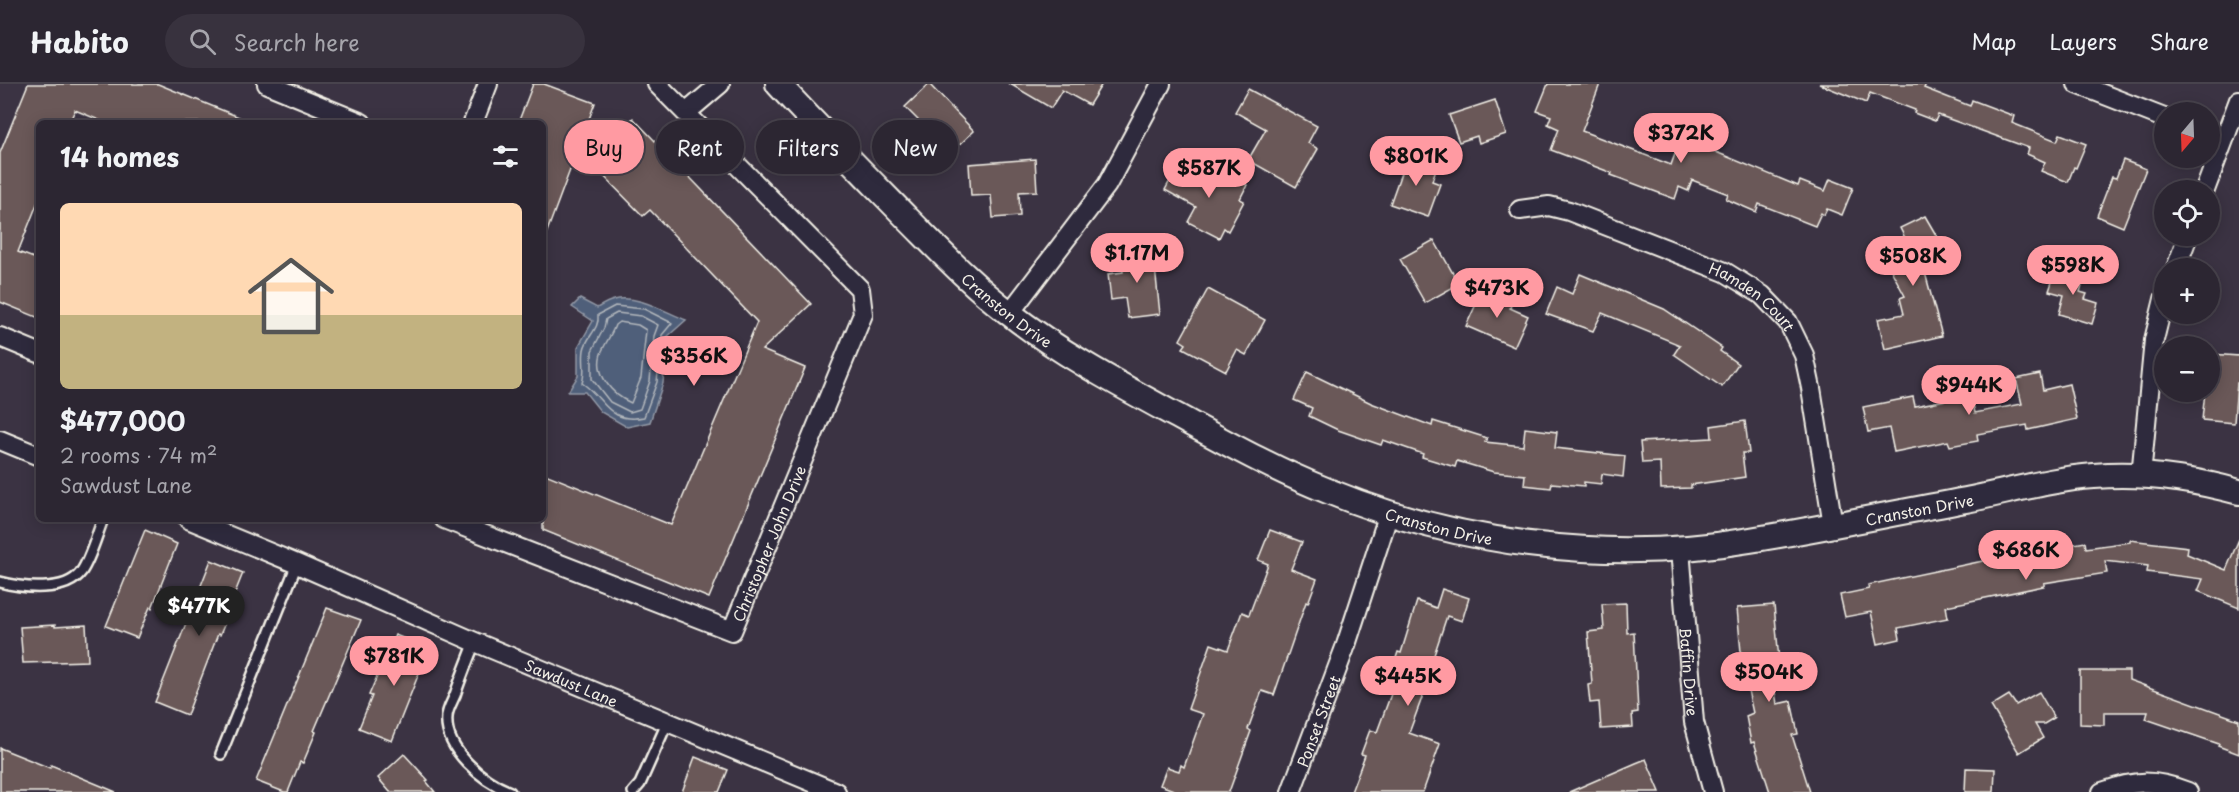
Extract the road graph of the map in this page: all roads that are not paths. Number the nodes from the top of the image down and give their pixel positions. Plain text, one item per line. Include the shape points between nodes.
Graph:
1 (267, 84) edge
2 (488, 84) edge
3 (657, 84) edge
4 (720, 84) edge
5 (778, 84) edge
6 (1161, 84) edge
7 (2077, 84) edge
8 (2239, 100) edge
9 (687, 112) junction
10 (2154, 114) edge
11 (355, 120) edge
12 (474, 120) edge
13 (2220, 132) edge
14 (1520, 210) dead end
15 (1009, 314) junction
16 (2158, 324) edge
17 (0, 337) edge
18 (36, 352) edge
19 (0, 440) edge
20 (36, 455) edge
21 (2141, 476) junction
22 (2239, 492) edge
23 (1389, 513) junction
24 (102, 522) edge
25 (195, 522) edge
26 (452, 522) edge
27 (1833, 525) junction
28 (1680, 549) junction
29 (297, 564) junction
30 (0, 582) edge
31 (475, 642) junction
32 (668, 721) junction
33 (221, 754) dead end
34 (510, 792) edge
35 (633, 792) edge
36 (836, 792) edge
37 (1291, 792) edge
38 (1713, 792) edge
39 (2102, 792) edge
40 (2188, 792) edge

1 - 11 street
2 - 12 street
3 - 9 street
4 - 9 street
5 - 15 street, Cranston Drive via 933,245
6 - 15 street via 1107,185
7 - 10 street
8 - 13 street
9 - 26 street, Christopher John Drive via 860,289 863,301 863,314 732,631
14 - 27 street, Hamden Court via 1549,206 1625,232 1725,272 1775,308 1788,322 1803,355
15 - 23 street, Cranston Drive via 1080,361 1206,432 1292,476
16 - 21 street
17 - 18 street
19 - 20 street
21 - 22 street, Cranston Drive via 2197,482
21 - 27 street, Cranston Drive via 2066,480
23 - 28 street, Cranston Drive via 1436,527 1515,542 1593,549
23 - 37 street, Ponset Street via 1347,645
24 - 30 lane via 82,571 72,581 32,586
25 - 29 street, Sawdust Lane
27 - 28 street, Cranston Drive
28 - 38 street, Baffin Drive via 1694,722
29 - 31 street, Sawdust Lane
29 - 33 lane
31 - 32 street, Sawdust Lane
31 - 34 lane via 447,715 447,728 464,759 481,775
32 - 35 lane
32 - 36 street, Sawdust Lane
39 - 40 street via 2127,783 2159,783

